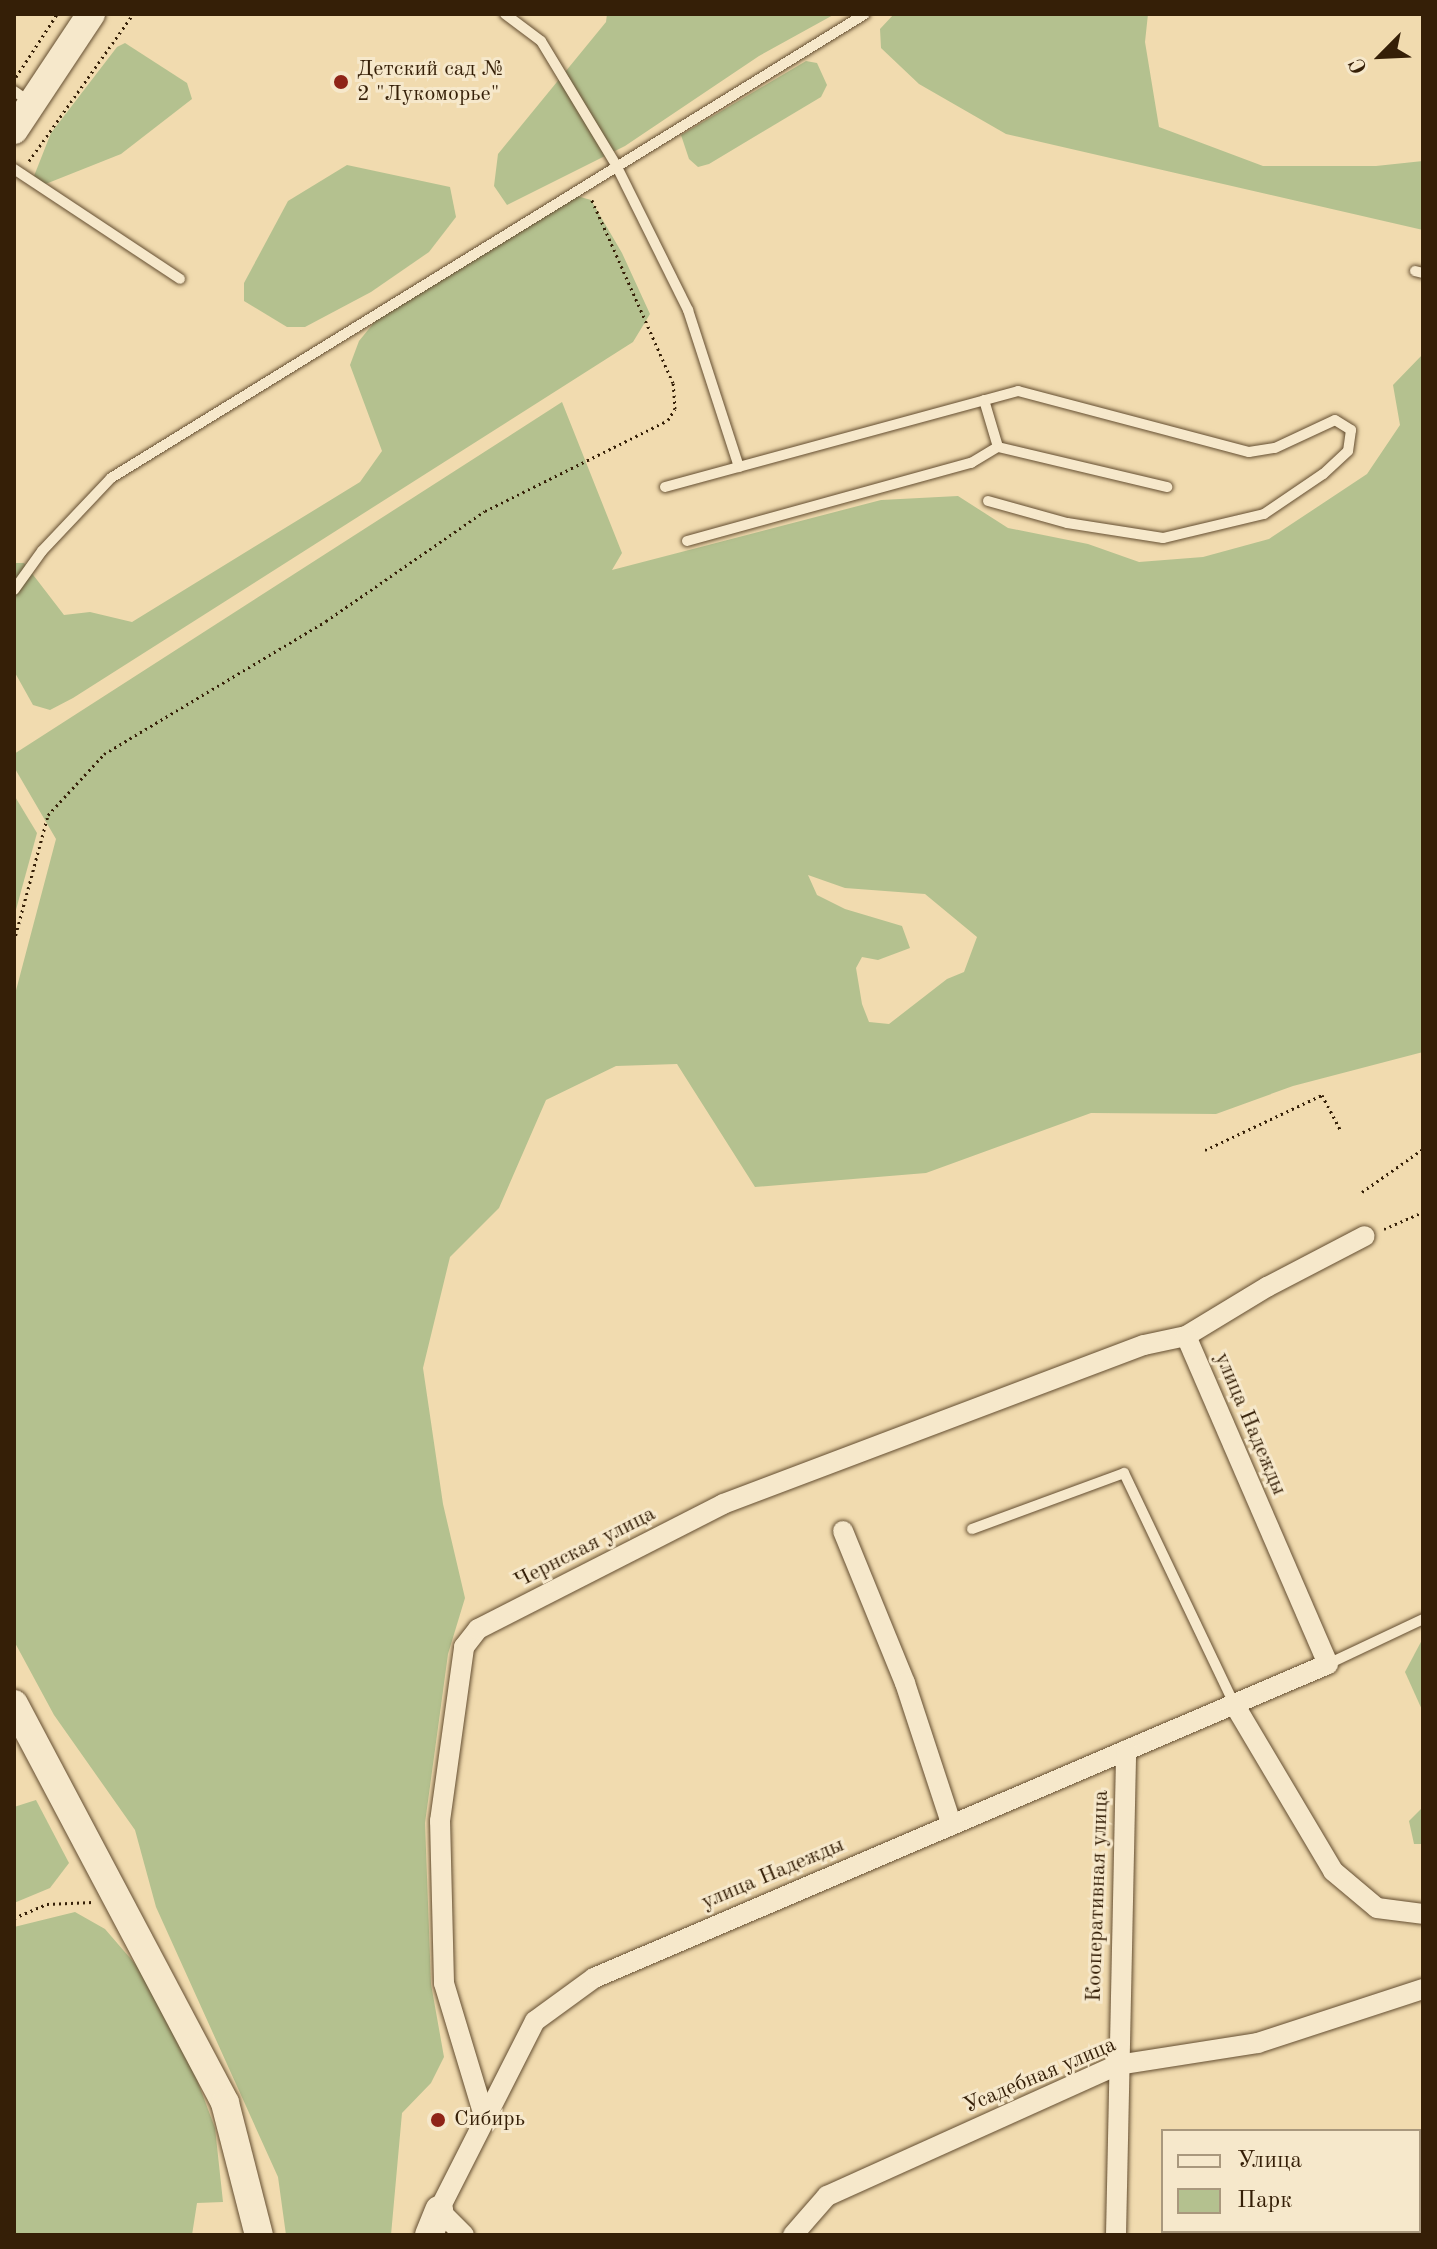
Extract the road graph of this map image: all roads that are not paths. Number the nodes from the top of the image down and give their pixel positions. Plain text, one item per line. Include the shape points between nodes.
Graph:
1 (91, 14) edge
2 (505, 14) edge
3 (865, 14) edge
4 (23, 97) edge
5 (14, 130) edge
6 (616, 165) junction
7 (17, 171) edge
8 (180, 279) dead end
9 (984, 400) junction
10 (998, 447) junction
11 (739, 467) junction
12 (665, 487) dead end
13 (1167, 487) dead end
14 (988, 501) dead end
15 (687, 541) dead end
16 (14, 590) edge
17 (1365, 1236) road end
18 (1186, 1336) junction
19 (972, 1529) dead end
20 (843, 1531) dead end
21 (1423, 1619) edge
22 (1328, 1664) junction
23 (14, 1704) edge
24 (1234, 1704) junction
25 (1126, 1750) junction
26 (951, 1823) junction
27 (1423, 1914) edge
28 (1423, 1989) edge
29 (1117, 2065) junction
30 (485, 2119) junction
31 (434, 2222) edge
32 (258, 2234) edge
33 (464, 2235) edge
34 (793, 2235) edge
35 (1116, 2235) edge

1 - 4 street
2 - 6 lane via 541,41
3 - 6 lane
4 - 5 street
6 - 11 lane via 688,310
6 - 16 lane via 111,478 42,551
7 - 8 lane
9 - 10 lane
9 - 11 lane
9 - 14 lane via 1018,391 1249,452 1275,448 1335,420 1351,430 1348,451 1264,514 1163,538 1067,523
10 - 13 lane
10 - 15 lane via 971,463
11 - 12 lane
17 - 18 street, Чернская улица
18 - 22 street, улица Надежды
18 - 30 street, Чернская улица via 1144,1345 723,1504 478,1629 464,1647 440,1821 444,1983
19 - 24 lane via 1124,1473
20 - 26 street via 905,1683
21 - 22 lane
22 - 24 street, улица Надежды
23 - 32 street via 225,2103
24 - 25 street, улица Надежды
24 - 27 street via 1333,1871 1377,1908
25 - 26 street, улица Надежды
25 - 29 street, Кооперативная улица
26 - 30 street, улица Надежды via 594,1978 535,2021
28 - 29 street, Усадебная улица via 1258,2043
29 - 34 street, Усадебная улица via 827,2196
29 - 35 street, Кооперативная улица
30 - 31 street, улица Надежды
31 - 33 street

